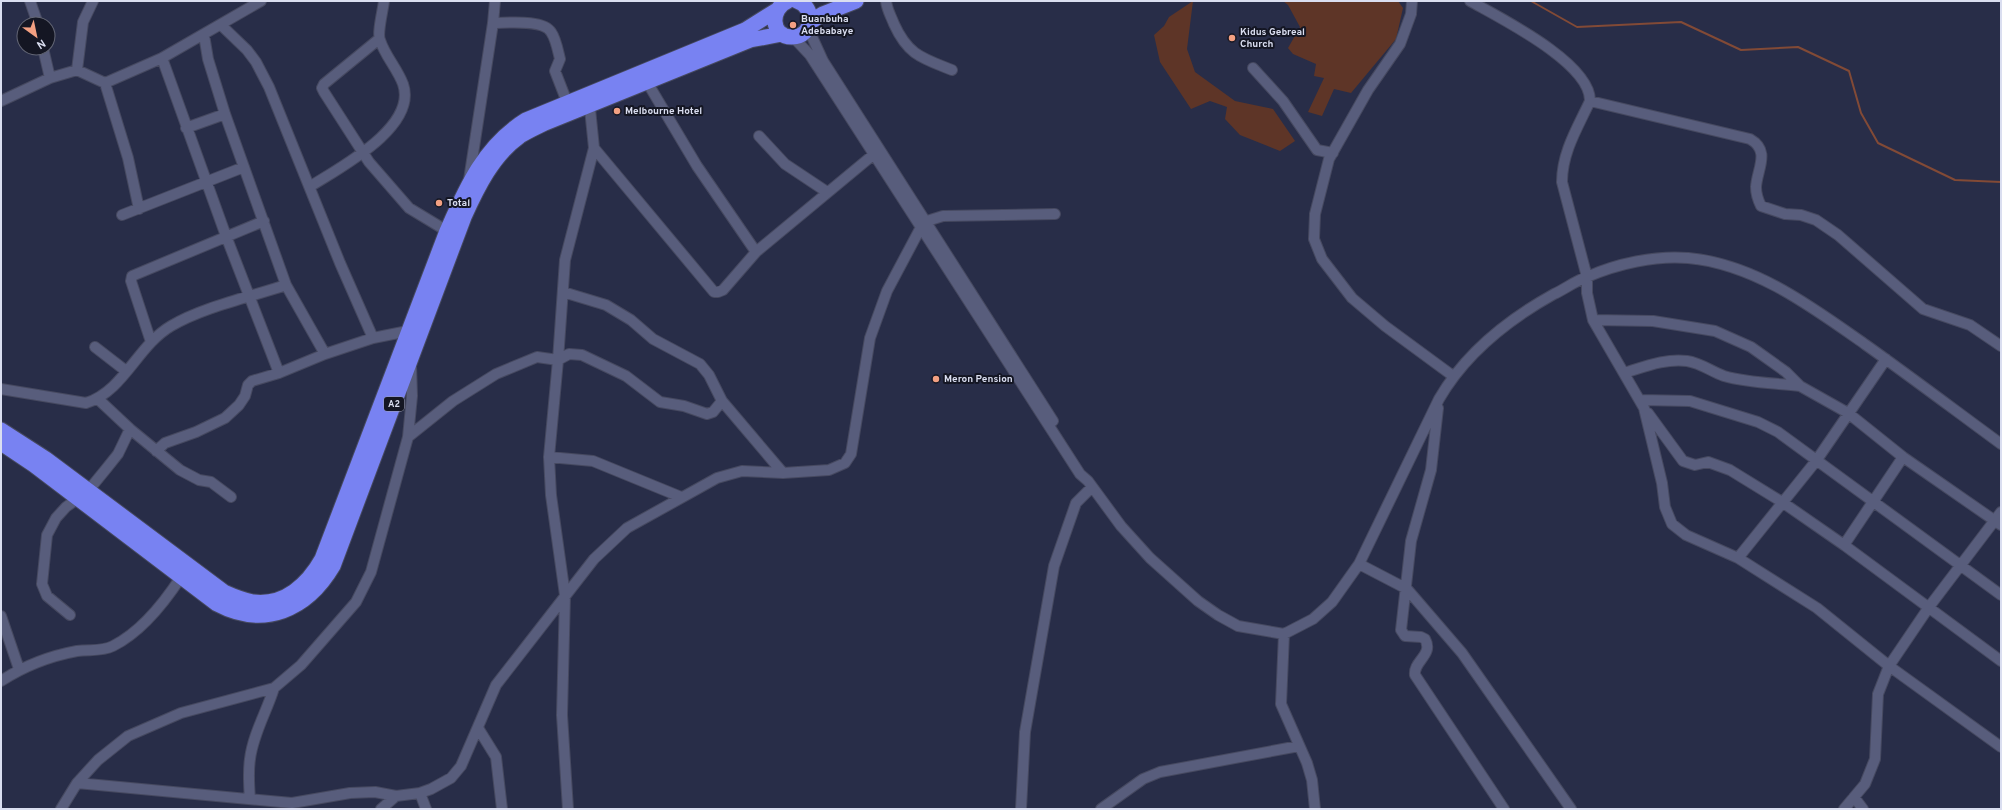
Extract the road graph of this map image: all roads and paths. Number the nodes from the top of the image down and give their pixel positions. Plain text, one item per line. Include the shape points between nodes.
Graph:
1 (30, 1) edge
2 (93, 1) edge
3 (261, 1) edge
4 (384, 1) edge
5 (495, 1) edge
6 (856, 1) edge
7 (886, 1) edge
8 (1412, 1) edge
9 (1470, 1) edge
10 (789, 3) edge
11 (35, 16) edge
12 (494, 23) junction
13 (221, 25) junction
14 (809, 25) junction
15 (204, 35) junction
16 (788, 35) junction
17 (379, 39) junction
18 (45, 56) edge
19 (162, 58) junction
20 (1253, 68) dead end
21 (77, 70) junction
22 (952, 70) dead end
23 (50, 78) junction
24 (647, 82) junction
25 (105, 83) junction
26 (589, 99) junction
27 (1, 101) edge
28 (1590, 101) junction
29 (567, 102) junction
30 (225, 114) junction
31 (186, 128) junction
32 (759, 136) dead end
33 (594, 148) junction
34 (877, 151) junction
35 (363, 152) junction
36 (1333, 152) junction
37 (244, 167) junction
38 (206, 182) junction
39 (310, 186) junction
40 (471, 191) junction
41 (827, 192) junction
42 (138, 209) junction
43 (122, 214) dead end
44 (1055, 214) dead end
45 (264, 221) junction
46 (924, 224) junction
47 (447, 232) junction
48 (226, 236) junction
49 (756, 252) junction
50 (1587, 277) junction
51 (286, 285) junction
52 (563, 292) junction
53 (251, 297) junction
54 (1594, 320) junction
55 (416, 329) junction
56 (372, 338) junction
57 (151, 342) junction
58 (95, 346) dead end
59 (2001, 346) edge
60 (324, 354) junction
61 (411, 359) junction
62 (1886, 359) junction
63 (558, 360) junction
64 (126, 371) junction
65 (279, 373) junction
66 (1624, 373) junction
67 (1453, 376) junction
68 (1800, 386) junction
69 (1, 389) edge
70 (98, 399) junction
71 (1439, 399) junction
72 (722, 401) junction
73 (1642, 404) junction
74 (1848, 413) junction
75 (130, 429) junction
76 (1, 430) edge
77 (408, 437) junction
78 (1, 443) edge
79 (2001, 444) edge
80 (156, 451) junction
81 (549, 457) junction
82 (1903, 457) junction
83 (1816, 461) junction
84 (783, 473) junction
85 (1090, 484) junction
86 (83, 495) junction
87 (232, 497) dead end
88 (681, 498) junction
89 (1782, 502) junction
90 (1873, 503) junction
91 (2001, 512) edge
92 (1998, 523) edge
93 (1844, 544) junction
94 (1738, 558) junction
95 (1359, 564) junction
96 (1961, 566) junction
97 (181, 577) junction
98 (205, 587) junction
99 (1407, 589) junction
100 (306, 591) junction
101 (565, 595) junction
102 (2001, 595) edge
103 (1929, 607) junction
104 (70, 615) dead end
105 (1, 616) edge
106 (1284, 634) junction
107 (2001, 661) edge
108 (1889, 666) junction
109 (19, 669) junction
110 (1, 681) edge
111 (274, 688) junction
112 (478, 728) junction
113 (1299, 746) junction
114 (2001, 747) edge
115 (77, 783) junction
116 (420, 793) junction
117 (396, 796) junction
118 (1854, 797) junction
119 (250, 799) junction
120 (292, 806) edge
121 (61, 809) edge
122 (381, 809) edge
123 (426, 809) edge
124 (502, 809) edge
125 (568, 809) edge
126 (1021, 809) edge
127 (1101, 809) edge
128 (1315, 809) edge
129 (1504, 809) edge
130 (1571, 809) edge
131 (1844, 809) edge
132 (1863, 809) edge

1 - 11 street
2 - 21 street via 83,22
3 - 13 street
4 - 17 street
5 - 12 street
6 - 14 highway, A2 via 823,14
7 - 22 street via 901,40 916,55
8 - 36 street via 1411,14 1400,44 1368,90
9 - 28 street via 1541,42 1570,66 1590,92
10 - 14 highway via 809,10
10 - 16 highway via 774,18 775,24
10 - 26 highway, A2 via 746,30
12 - 29 street via 537,23 544,25 551,32 560,59 555,71
12 - 40 street
13 - 15 street
13 - 39 street via 256,62
14 - 16 highway, A2 via 799,36
14 - 34 street via 823,61
15 - 19 street
15 - 30 street via 208,59
16 - 24 highway, A2 via 750,40
16 - 34 street via 810,55
17 - 35 street via 403,85 405,98 382,138
17 - 35 street via 322,88
18 - 23 street
19 - 25 street
19 - 31 street
20 - 36 street via 1283,101 1317,150
21 - 23 street
21 - 25 street
23 - 27 street
24 - 26 highway, A2
24 - 49 street via 696,166
25 - 42 street via 128,158
26 - 29 highway, A2
26 - 33 street
26 - 40 highway, A2 via 520,137 498,158
28 - 50 street via 1566,152 1562,167 1562,182
28 - 59 street via 1750,139 1760,146 1762,157 1756,188 1761,206 1816,220 1838,235 1923,309 1970,325
29 - 40 highway, A2 via 512,129 478,167
30 - 31 street
30 - 37 street
31 - 38 street
32 - 41 street via 786,164
33 - 49 street via 714,292 723,290
33 - 52 street via 565,260
34 - 41 street
34 - 46 street
35 - 39 street
35 - 47 street via 409,208
36 - 67 street via 1315,214 1314,239 1322,258 1352,298
37 - 38 street
37 - 45 street
38 - 42 street
38 - 48 street
39 - 56 street
40 - 47 highway, A2
40 - 55 highway, A2
41 - 49 street
42 - 43 street
44 - 46 street via 943,216
45 - 48 street
45 - 51 street
46 - 84 street via 887,290 870,338 852,454 845,463 829,470
46 - 85 street via 1080,474
47 - 55 highway, A2
48 - 53 street
48 - 57 street via 132,276 131,281
50 - 54 street via 1587,293
50 - 62 street via 1637,260 1686,258 1718,262 1768,282 1809,305
50 - 67 street via 1532,306 1493,336
51 - 53 street
51 - 60 street
52 - 63 street
52 - 72 street via 606,305 631,320 653,339 700,364
53 - 57 street via 200,313 170,326
53 - 65 street
54 - 66 street
54 - 68 street via 1653,321 1715,331 1751,347 1786,372
55 - 56 street
55 - 61 highway, A2
55 - 100 highway, A2 via 322,559
56 - 60 street
57 - 64 street
58 - 64 street
60 - 65 street
61 - 77 street via 412,396
61 - 100 highway, A2 via 333,566 323,583
62 - 74 street
62 - 79 street
63 - 72 street via 569,354 582,355 626,376 666,404 684,406 707,414 713,412
63 - 77 street via 537,357 496,374 453,401
63 - 81 street
64 - 70 street via 110,390
65 - 80 street via 252,381 239,405 225,418 165,443
66 - 68 street via 1662,362 1687,361 1724,375 1750,381
66 - 73 street
67 - 71 street
68 - 74 street
69 - 70 street via 86,403
70 - 75 street
71 - 95 street
71 - 99 street via 1431,470 1411,541
72 - 84 street
73 - 83 street via 1690,401 1758,422 1778,432
73 - 89 street via 1683,461 1695,465 1708,462 1730,470
73 - 94 street via 1662,483 1665,507 1672,524 1686,535
74 - 82 street
74 - 83 street
75 - 80 street
75 - 86 street via 118,454
76 - 86 highway, A2 via 28,446
77 - 111 street via 371,572 356,602 301,665
78 - 86 highway, A2
80 - 87 street via 180,470 199,480 211,482
81 - 88 street via 593,461
81 - 101 street via 551,495
82 - 90 street
82 - 92 street
83 - 89 street
83 - 90 street
84 - 88 street via 742,471 717,478
85 - 106 street via 1121,526 1150,558 1198,601 1238,626
85 - 126 street via 1076,503 1054,566 1025,732
86 - 97 highway, A2
86 - 98 highway, A2
86 - 104 street via 56,518 47,535 42,584 47,596
88 - 101 street via 627,528 594,559
89 - 93 street
89 - 94 street
90 - 93 street
90 - 96 street
91 - 92 street
92 - 96 street
93 - 103 street
94 - 108 street via 1817,608
95 - 99 street
95 - 106 street via 1332,602 1313,619
96 - 102 street
96 - 103 street
97 - 98 highway, A2
97 - 109 street via 167,599 135,631 113,646 97,651 60,654
98 - 100 highway, A2 via 254,602 278,600
99 - 129 street via 1402,633 1411,637 1421,637 1428,648 1416,665 1415,675
99 - 130 street via 1462,653
101 - 112 street via 496,685
101 - 125 street via 562,715
103 - 107 street
103 - 108 street
105 - 109 street
106 - 113 street via 1281,704
108 - 114 street
108 - 118 street via 1878,694 1875,759 1865,784
109 - 110 street
111 - 115 street via 180,713 128,736 98,760
111 - 119 street via 256,733 250,758
112 - 116 street via 458,770 431,790
112 - 124 street via 496,758
113 - 127 street via 1160,772 1143,779
113 - 128 street via 1312,780
115 - 119 street
115 - 121 street
116 - 117 street
116 - 123 street
117 - 120 street via 375,792 350,793
117 - 122 street
118 - 131 street
118 - 132 street
119 - 120 street

